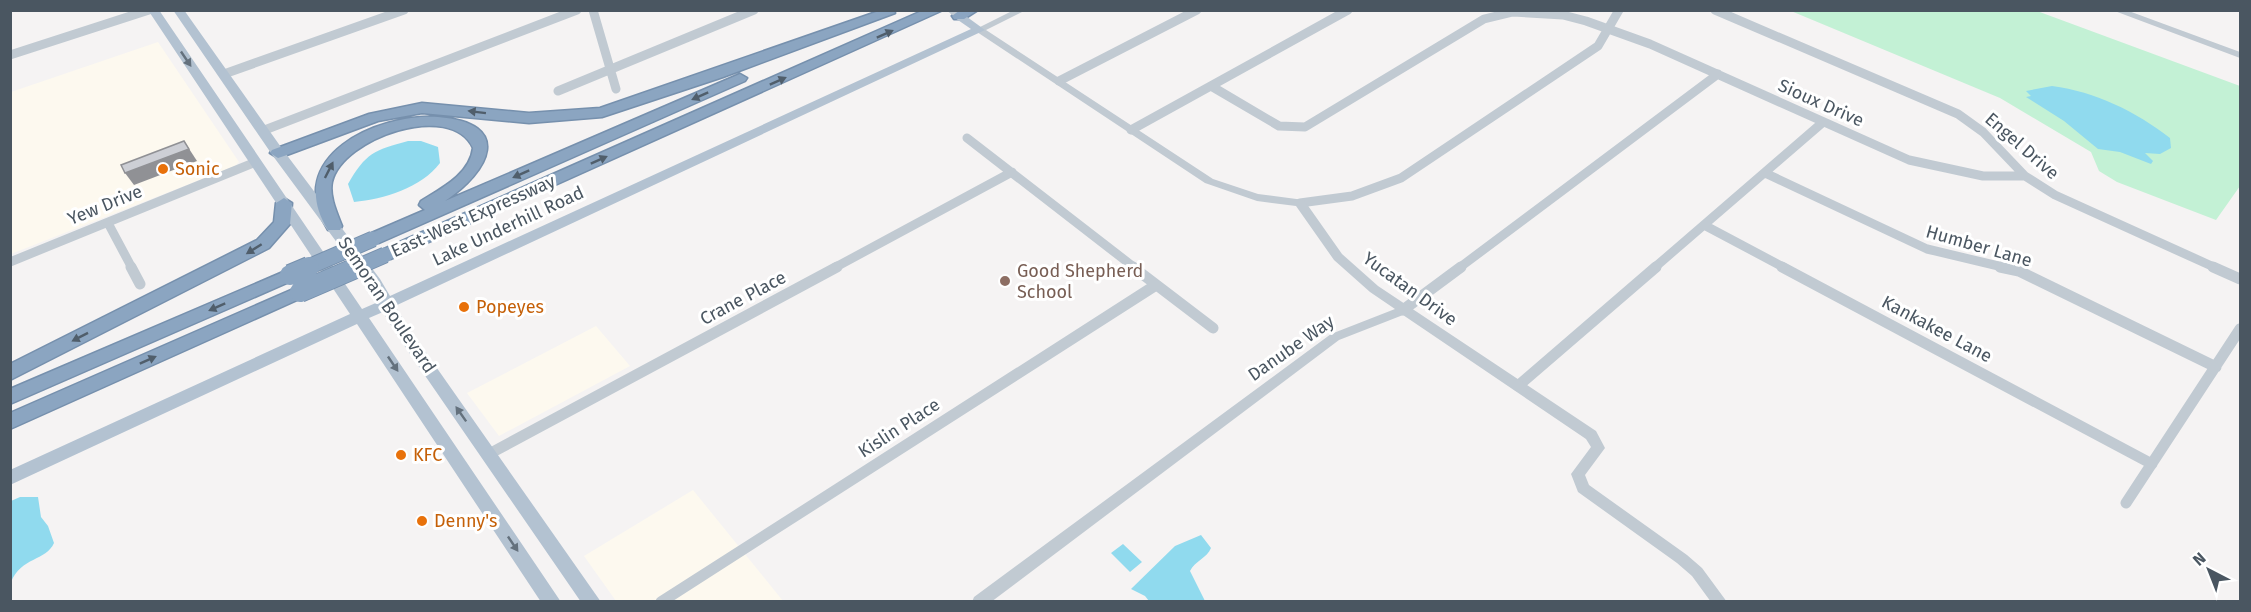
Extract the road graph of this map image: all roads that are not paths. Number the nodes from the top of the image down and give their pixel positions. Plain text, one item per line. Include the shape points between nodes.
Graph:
1 (151, 10) edge
2 (178, 10) edge
3 (404, 10) edge
4 (577, 10) edge
5 (593, 10) edge
6 (754, 10) edge
7 (972, 10) edge
8 (1022, 10) edge
9 (1197, 10) edge
10 (1348, 10) edge
11 (1619, 10) edge
12 (1715, 10) edge
13 (2116, 10) edge
14 (892, 12) edge
15 (930, 14) edge
16 (954, 14) edge
17 (1611, 29) junction
18 (979, 30) junction
19 (10, 42) edge
20 (14, 54) edge
21 (2241, 55) edge
22 (610, 69) junction
23 (1718, 74) junction
24 (224, 75) junction
25 (1059, 81) junction
26 (1211, 86) junction
27 (616, 89) dead end
28 (558, 91) dead end
29 (1822, 123) junction
30 (1131, 130) junction
31 (262, 131) junction
32 (967, 138) dead end
33 (278, 153) junction
34 (256, 162) junction
35 (1012, 172) junction
36 (1765, 173) junction
37 (2025, 176) junction
38 (1300, 203) junction
39 (284, 204) junction
40 (108, 223) junction
41 (1704, 225) junction
42 (334, 226) junction
43 (373, 239) junction
44 (10, 262) edge
45 (2241, 279) edge
46 (140, 284) dead end
47 (1156, 285) junction
48 (387, 304) junction
49 (1403, 310) junction
50 (358, 317) junction
51 (1213, 328) dead end
52 (2241, 328) edge
53 (2216, 367) junction
54 (10, 373) edge
55 (1518, 386) junction
56 (10, 397) edge
57 (13, 421) edge
58 (489, 454) junction
59 (2152, 464) junction
60 (10, 478) edge
61 (2126, 503) dead end
62 (552, 602) edge
63 (592, 602) edge
64 (661, 602) edge
65 (979, 602) edge
66 (1720, 602) edge

1 - 20 street
1 -> 34 main road, Semoran Boulevard
2 - 24 main road, Semoran Boulevard
3 - 24 street
4 - 31 street
5 - 22 street
6 - 22 street
7 - 16 highway
8 - 18 street, Lake Underhill Road
9 - 25 street
10 - 26 street
11 - 17 street
12 - 37 street, Engel Drive via 1958,114 1983,132
13 - 21 street
14 -> 33 highway via 602,112 529,118 422,108 374,117
14 -> 43 highway, East-West Expressway
57 -> 15 highway, East-West Expressway, bridge
16 - 18 main road
17 - 23 street, Sioux Drive
17 - 26 street, Sioux Drive via 1563,15 1513,12 1484,19 1305,127 1279,126
17 - 38 street via 1598,46 1382,189 1340,200
18 - 25 street
18 - 48 main road, Lake Underhill Road
19 - 20 street
22 - 27 street
22 - 28 street
23 - 29 street, Sioux Drive
23 - 49 street, Danube Way
24 - 31 main road, Semoran Boulevard
25 - 30 street
26 - 30 street
29 - 36 street
29 - 37 street, Sioux Drive via 1909,160 1941,169 1983,176
30 - 38 street via 1219,185 1257,197
31 - 33 main road, Semoran Boulevard
32 - 35 street
33 - 34 main road, Yew Drive
33 - 42 main road, Semoran Boulevard
34 - 39 main road, Semoran Boulevard
34 - 40 street, Yew Drive
35 - 47 street
35 - 58 street, Crane Place
36 - 41 street
36 - 53 street, Humber Lane via 1927,249 2019,271
37 - 45 street, Engel Drive via 2055,195
38 - 49 street, Yucatan Drive via 1338,257
39 - 50 main road, Semoran Boulevard
39 -> 54 highway via 282,224 263,244
40 - 44 street, Yew Drive
40 - 46 street
41 - 55 street
41 - 59 street, Kankakee Lane
42 -> 43 highway via 324,182 329,167 354,144 416,122 454,124 470,130 481,151 465,178
42 - 48 main road, Semoran Boulevard
43 -> 56 highway, East-West Expressway, bridge
47 - 51 street
47 - 64 street, Kislin Place
48 - 50 main road, Lake Underhill Road
58 -> 48 main road, Semoran Boulevard
49 - 55 street, Yucatan Drive
49 - 65 street, Danube Way via 1335,337
50 - 60 main road, Lake Underhill Road
50 -> 62 main road, Semoran Boulevard
52 - 53 street
53 - 59 street
55 - 66 street, Yucatan Drive via 1596,440 1597,453 1578,474 1583,488 1682,559
58 - 63 main road, Semoran Boulevard
59 - 61 street

